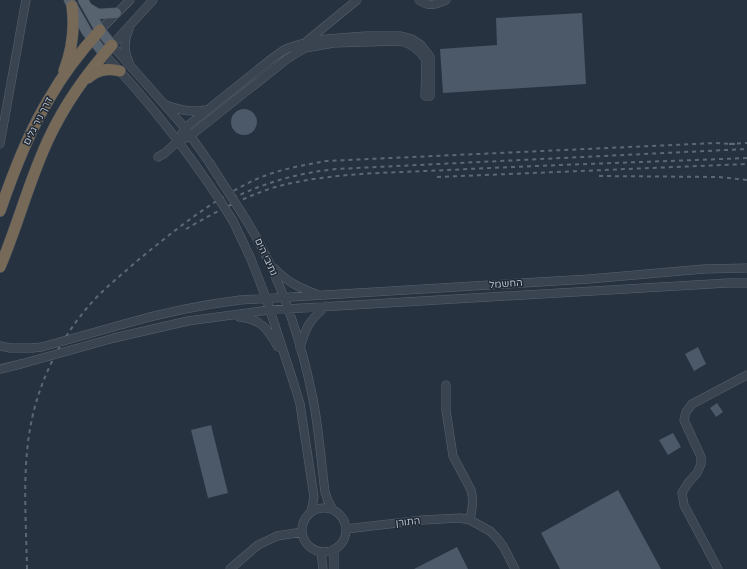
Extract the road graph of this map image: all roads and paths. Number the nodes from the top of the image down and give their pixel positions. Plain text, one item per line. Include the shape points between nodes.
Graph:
1 (26, 0) edge
2 (130, 0) edge
3 (153, 0) edge
4 (419, 0) edge
5 (446, 0) edge
6 (356, 1) edge
7 (71, 3) edge
8 (85, 4) edge
9 (116, 13) junction
10 (132, 23) junction
11 (100, 30) junction
12 (92, 39) junction
13 (306, 42) junction
14 (112, 45) junction
15 (104, 54) junction
16 (286, 59) junction
17 (133, 69) junction
18 (120, 71) junction
19 (61, 80) junction
20 (82, 84) junction
21 (165, 105) junction
22 (208, 109) junction
23 (185, 128) junction
24 (190, 136) junction
25 (178, 141) junction
26 (0, 144) edge
27 (158, 157) dead end
28 (0, 211) edge
29 (270, 264) junction
30 (0, 267) edge
31 (747, 268) edge
32 (747, 283) edge
33 (318, 295) junction
34 (283, 297) junction
35 (266, 298) junction
36 (326, 306) junction
37 (287, 309) junction
38 (269, 310) junction
39 (224, 315) junction
40 (0, 346) edge
41 (300, 349) junction
42 (287, 363) junction
43 (0, 369) edge
44 (747, 375) edge
45 (446, 385) dead end
46 (333, 510) junction
47 (311, 512) junction
48 (470, 520) junction
49 (346, 529) junction
50 (302, 532) junction
51 (334, 549) junction
52 (321, 552) junction
53 (230, 569) edge
54 (323, 569) edge
55 (334, 569) edge
56 (516, 569) edge
57 (718, 569) edge

1 - 26 street
2 - 9 street
3 - 10 street
4 - 5 street via 430,5
6 - 13 street
7 - 12 main road
7 - 19 highway via 72,41
8 - 9 main road via 98,14
8 - 11 main road
9 - 11 street
10 - 14 street
10 - 17 street via 124,45 126,57
11 - 12 highway, דרך ניר גלים
11 - 14 main road
12 - 15 main road
12 - 19 highway, דרך ניר גלים
13 - 16 street
13 - 16 street via 335,37 365,36 401,36 412,39 425,48 430,57 427,96 426,60 414,47 400,41 365,41 316,46 305,48
13 - 22 street via 284,50
14 - 15 highway
14 - 17 street, נתיבי הים
15 - 18 street, נתיבי הים
15 - 20 highway
16 - 24 street
17 - 21 street, נתיבי הים
18 - 20 highway via 105,69 95,72
18 - 25 street, נתיבי הים
19 - 28 highway, דרך ניר גלים via 32,133
20 - 30 highway via 71,98 48,140
21 - 22 street via 194,112
21 - 23 street, נתיבי הים
22 - 23 street
23 - 24 street, נתיבי הים
23 - 25 street
24 - 25 street
24 - 29 street, נתיבי הים, bridge via 243,215
25 - 27 street
25 - 35 street, נתיבי הים, bridge via 233,221
29 - 33 street via 289,282
29 - 34 street, נתיבי הים
31 - 33 street, החשמל
32 - 36 street, החשמל
33 - 34 street, החשמל
34 - 35 street, החשמל
34 - 37 street, נתיבי הים
35 - 38 street, נתיבי הים
35 - 40 street, החשמל, bridge via 204,304 42,347
36 - 37 street, החשמל
36 - 41 street via 308,324
37 - 38 street, החשמל
37 - 41 street, נתיבי הים
38 - 39 street, החשמל
38 - 42 street, נתיבי הים
39 - 42 street via 250,318 264,326
39 - 43 street, bridge via 114,338
41 - 46 street, נתיבי הים via 313,400 325,492
42 - 47 street, נתיבי הים via 300,404 310,463 314,496
44 - 57 street via 692,404 684,420 701,457 697,473 682,493 684,505
45 - 48 street via 446,410 453,456 471,490 473,506
46 - 47 street via 322,508
46 - 49 street via 342,518
47 - 50 street via 304,521
48 - 49 street, התורן via 424,520
48 - 56 street via 496,537
49 - 51 street via 343,541
50 - 52 street via 306,543
50 - 53 street via 277,536 258,545
51 - 52 street
51 - 55 street
52 - 54 street

